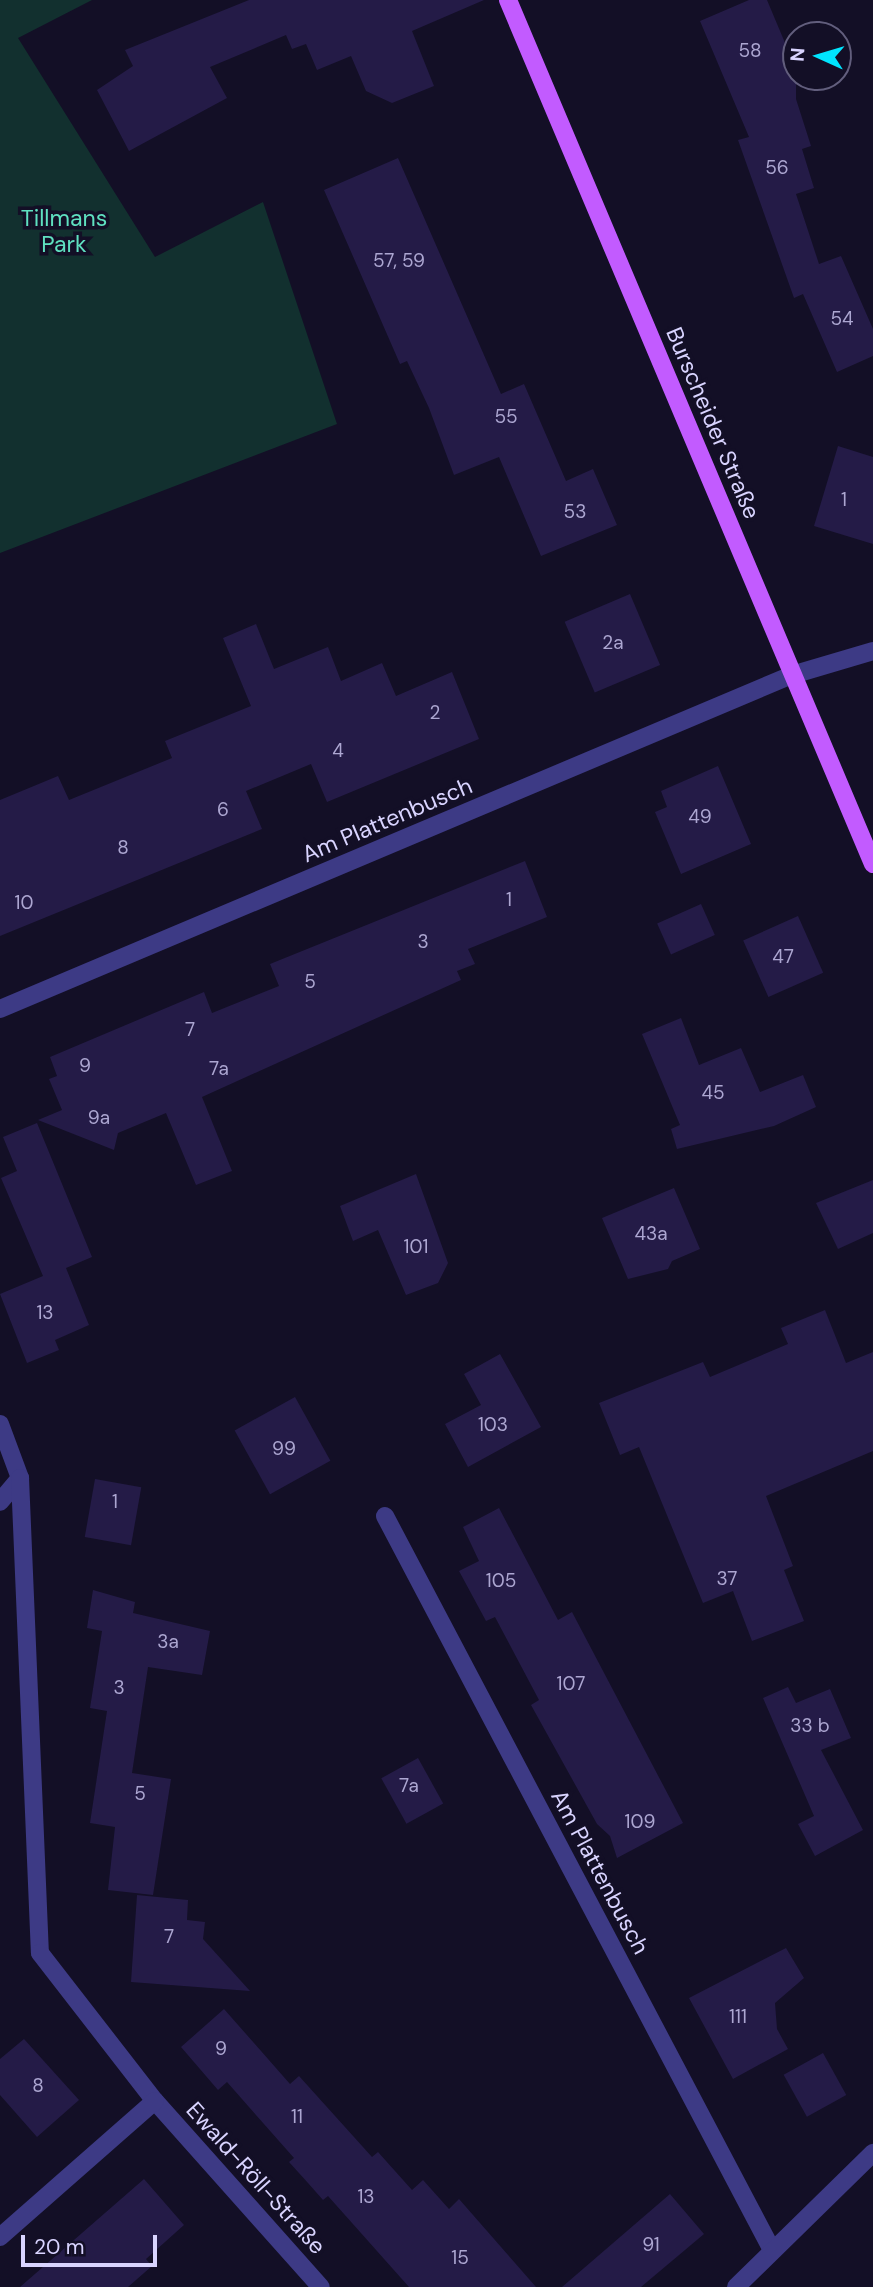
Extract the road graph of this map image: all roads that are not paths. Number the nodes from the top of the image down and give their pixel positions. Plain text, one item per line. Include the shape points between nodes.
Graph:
1 (508, 0) edge
2 (873, 651) edge
3 (792, 676) junction
4 (873, 864) edge
5 (0, 1009) edge
6 (0, 1424) edge
7 (20, 1478) junction
8 (0, 1502) edge
9 (385, 1516) dead end
10 (155, 2101) junction
11 (873, 2153) edge
12 (0, 2237) edge
13 (772, 2250) junction
14 (321, 2287) edge
15 (736, 2287) edge

1 - 3 main road, Burscheider Straße
2 - 3 street, Am Plattenbusch
3 - 4 main road, Burscheider Straße
3 - 5 street, Am Plattenbusch
6 - 7 street
7 - 8 street
7 - 10 street, Ewald-Röll-Straße via 40,1953
9 - 13 street, Am Plattenbusch
10 - 12 street, Ewald-Röll-Straße
10 - 14 street, Ewald-Röll-Straße
11 - 13 street
13 - 15 street

